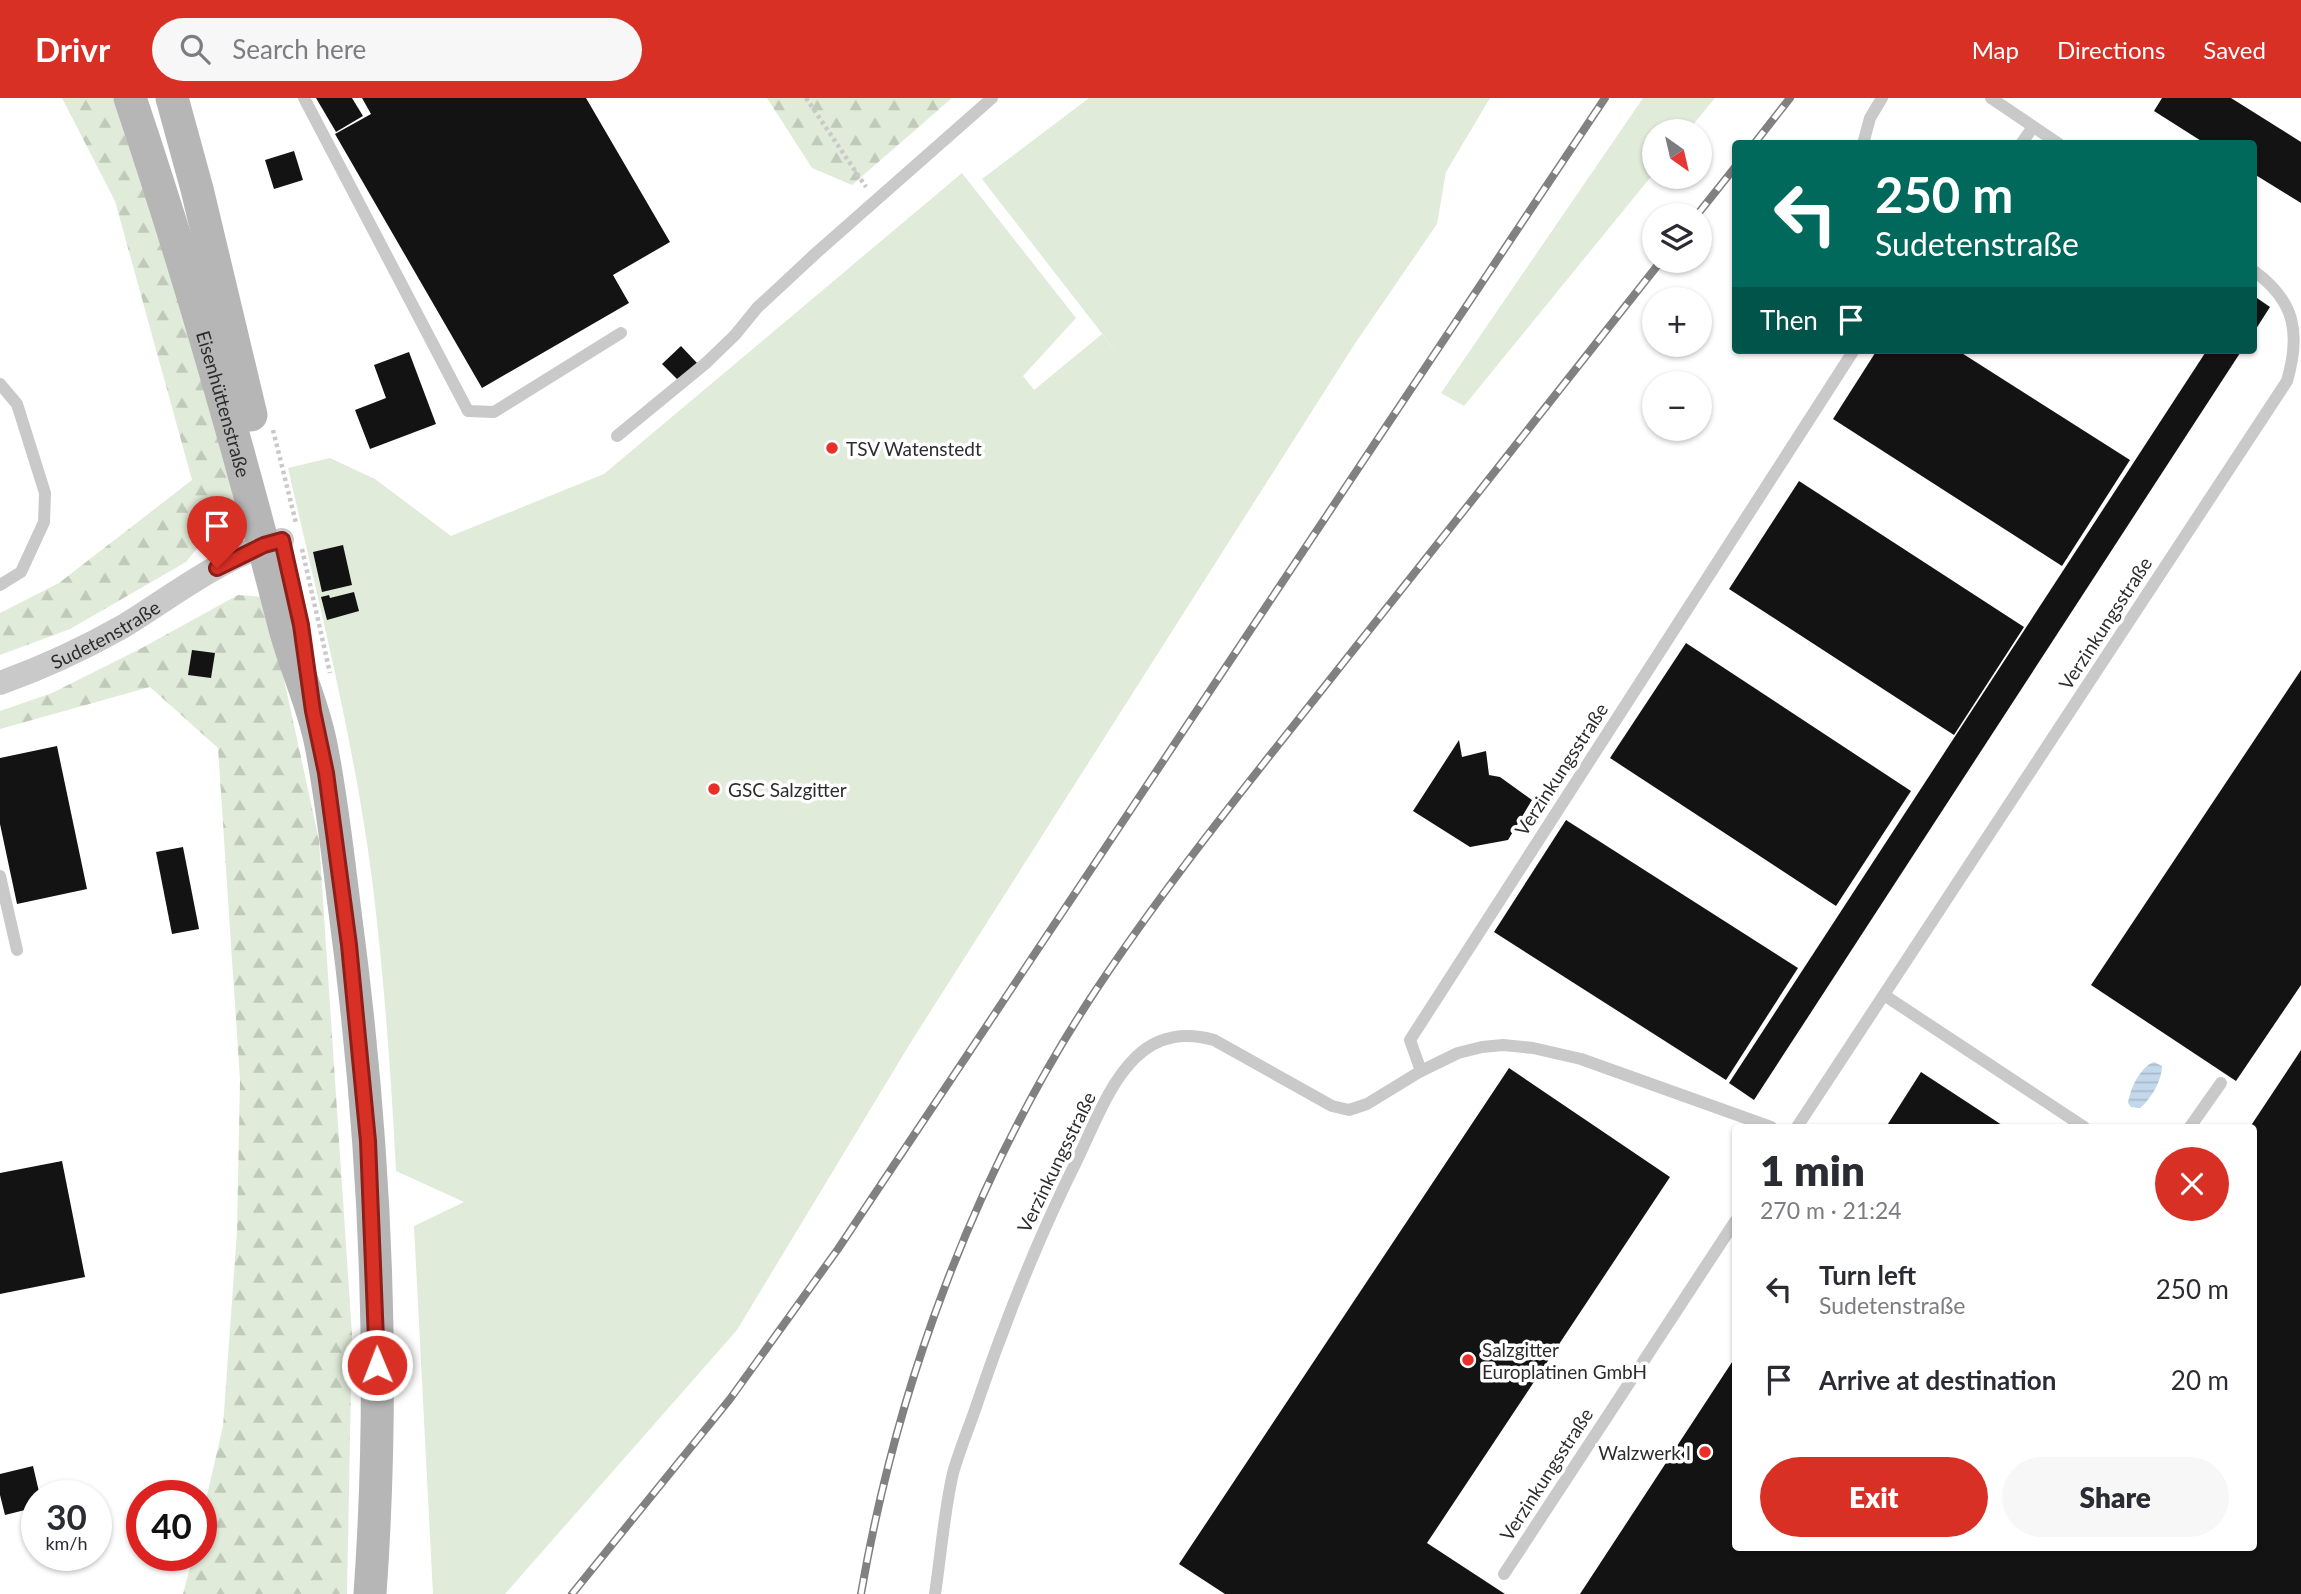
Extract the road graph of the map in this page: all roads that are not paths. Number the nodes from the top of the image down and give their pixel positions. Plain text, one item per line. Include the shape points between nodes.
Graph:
1 (130, 98) edge
2 (172, 98) edge
3 (304, 98) edge
4 (992, 98) edge
5 (1882, 98) edge
6 (1991, 98) edge
7 (2033, 127) junction
8 (1864, 140) edge
9 (2024, 140) edge
10 (2053, 140) edge
11 (2257, 273) edge
12 (621, 332) dead end
13 (1851, 354) edge
14 (0, 384) edge
15 (617, 436) dead end
16 (273, 542) junction
17 (0, 585) edge
18 (0, 683) edge
19 (0, 876) edge
20 (17, 950) dead end
21 (1884, 995) junction
22 (1421, 1071) junction
23 (2221, 1083) dead end
24 (1763, 1124) edge
25 (1799, 1124) edge
26 (2079, 1124) edge
27 (2192, 1124) edge
28 (1732, 1226) edge
29 (1504, 1574) dead end
30 (370, 1594) edge
31 (935, 1594) edge

1 - 16 street, Eisenhüttenstraße
2 - 16 street, Eisenhüttenstraße via 197,189
3 - 12 lane via 468,411 494,412
4 - 15 lane via 757,307 706,363
5 - 8 lane
6 - 7 lane
7 - 9 lane
7 - 10 lane
11 - 21 lane, Verzinkungsstraße via 2286,301 2296,321 2296,361 2287,381
13 - 22 lane, Verzinkungsstraße via 1410,1040
14 - 17 lane via 17,404 45,494 44,522 21,572
16 - 18 street, Sudetenstraße via 217,568 68,656
16 - 30 street, Eisenhüttenstraße via 285,631 313,711 326,773 349,945 369,1154 377,1365
19 - 20 lane
21 - 25 lane, Verzinkungsstraße
21 - 26 lane
22 - 24 lane, Verzinkungsstraße via 1482,1047 1533,1048 1581,1059
22 - 31 lane, Verzinkungsstraße via 1349,1110 1332,1106 1214,1040 1194,1034 1171,1037 1136,1057 1119,1079 1053,1207 1004,1323 953,1474
23 - 27 lane
28 - 29 lane, Verzinkungsstraße

